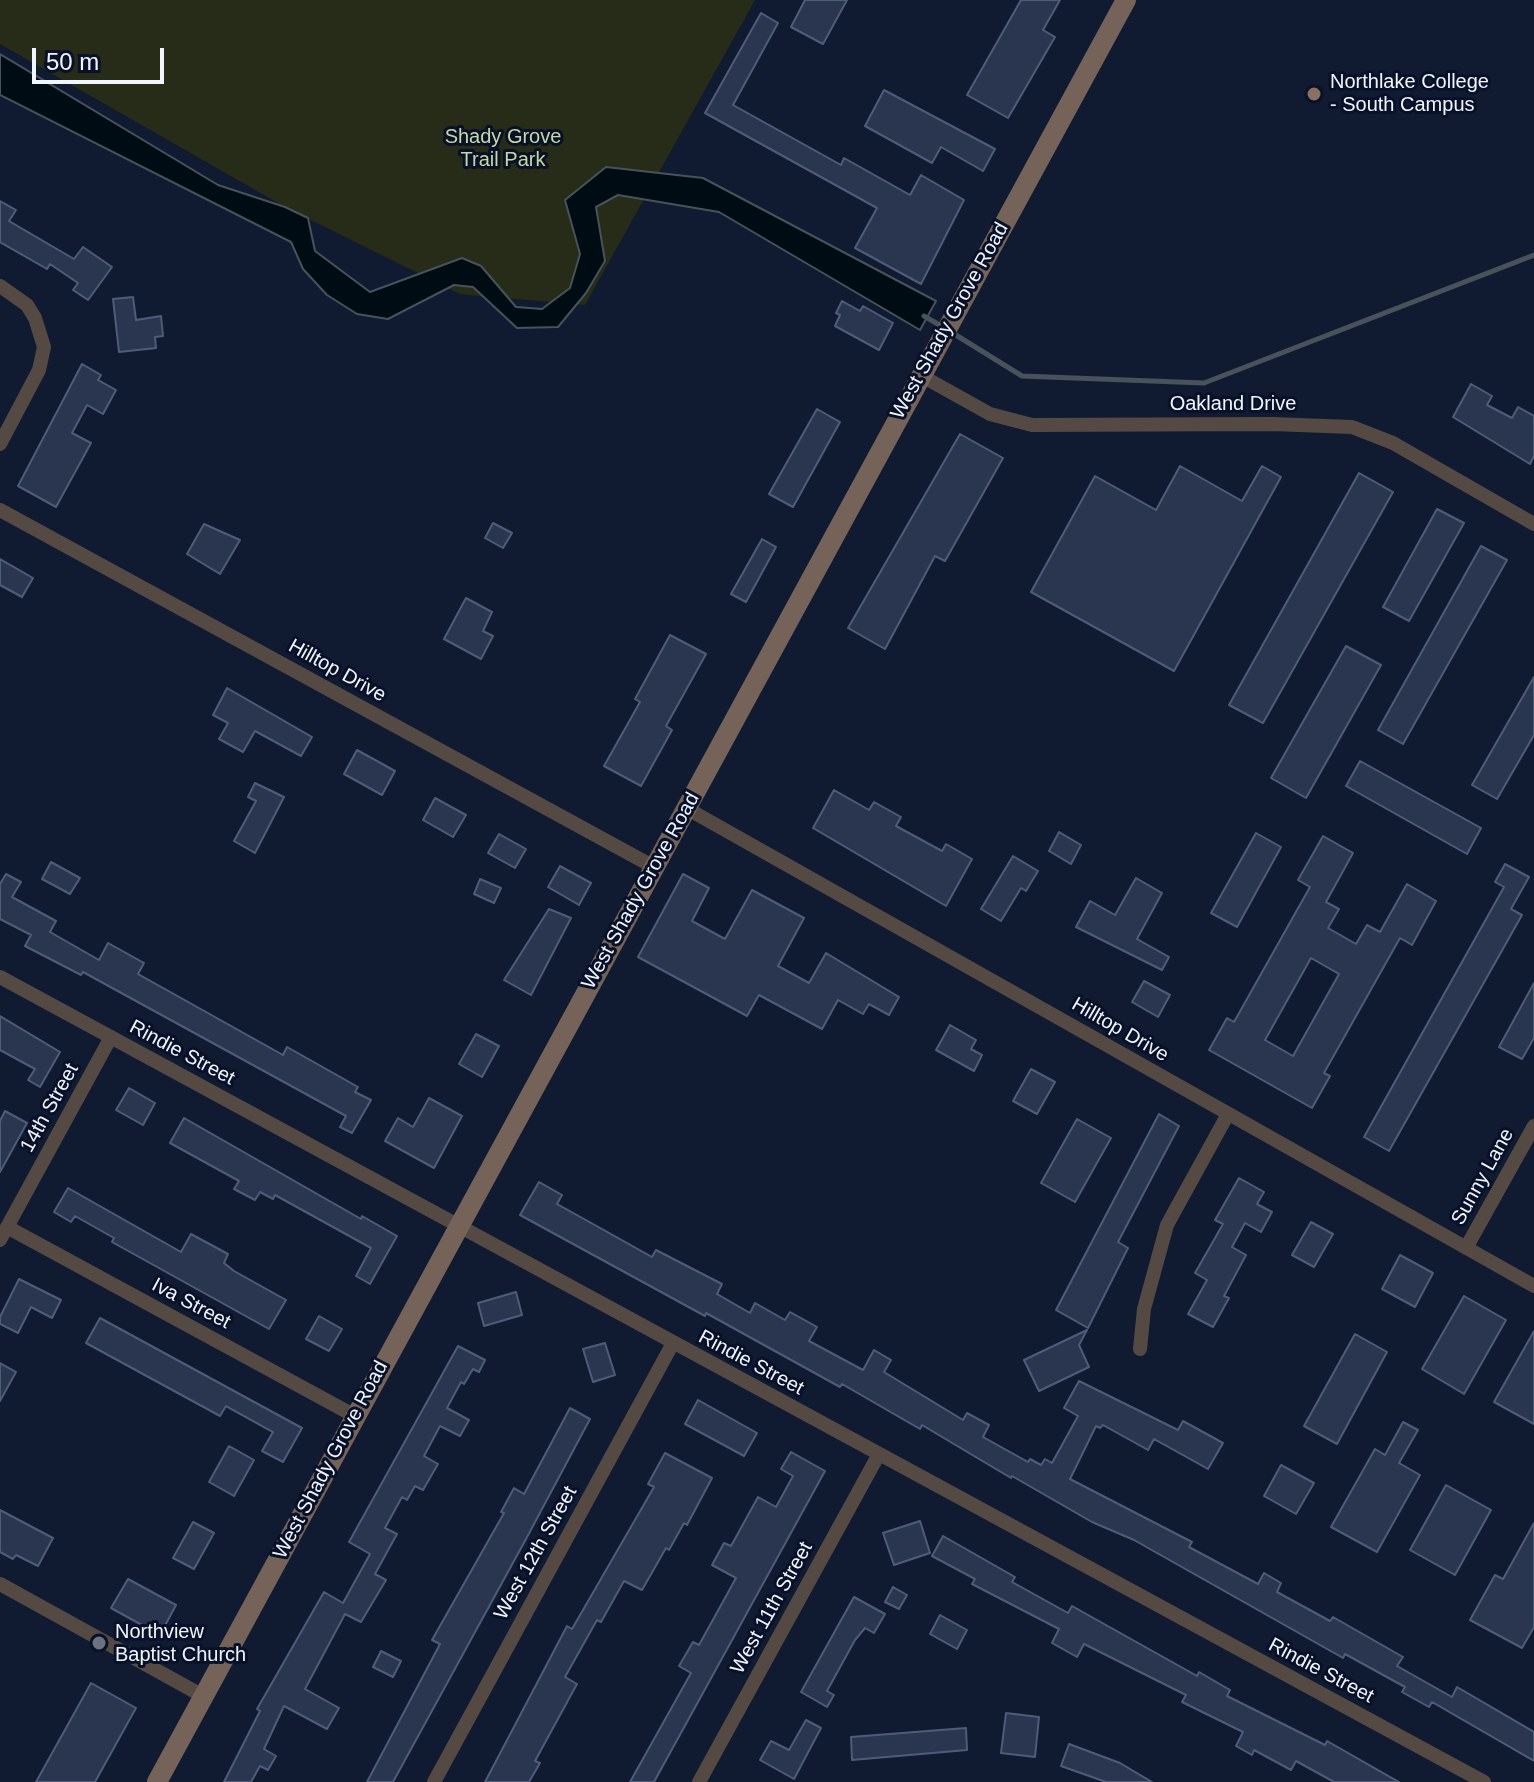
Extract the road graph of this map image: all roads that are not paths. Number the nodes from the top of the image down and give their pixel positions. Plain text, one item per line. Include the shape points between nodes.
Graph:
1 (1126, 0) edge
2 (0, 286) edge
3 (920, 375) junction
4 (0, 444) edge
5 (0, 510) edge
6 (1534, 524) edge
7 (686, 808) junction
8 (654, 867) junction
9 (0, 977) edge
10 (111, 1037) junction
11 (1228, 1114) junction
12 (1534, 1126) edge
13 (458, 1225) junction
14 (4, 1233) edge
15 (1466, 1248) junction
16 (1534, 1286) edge
17 (673, 1343) junction
18 (1140, 1349) dead end
19 (355, 1416) junction
20 (879, 1454) junction
21 (0, 1584) edge
22 (203, 1696) junction
23 (157, 1782) edge
24 (434, 1782) edge
25 (699, 1782) edge
26 (1484, 1782) edge

1 - 3 main road, West Shady Grove Road
2 - 4 street via 27,305 44,347 39,370
3 - 6 street, Oakland Drive via 990,414 1032,425 1352,427 1393,443
3 - 7 main road, West Shady Grove Road
5 - 8 street, Hilltop Drive
7 - 8 main road, West Shady Grove Road
7 - 11 street, Hilltop Drive
8 - 13 main road, West Shady Grove Road
9 - 10 street, Rindie Street
10 - 13 street, Rindie Street
10 - 14 street, 14th Street
11 - 15 street, Hilltop Drive
11 - 18 street via 1167,1225 1144,1309
12 - 15 street, Sunny Lane
13 - 17 street, Rindie Street
13 - 19 main road, West Shady Grove Road
14 - 19 street, Iva Street
15 - 16 street, Hilltop Drive
17 - 20 street, Rindie Street
17 - 24 street, West 12th Street
19 - 22 main road, West Shady Grove Road
20 - 25 street, West 11th Street
20 - 26 street, Rindie Street
21 - 22 street
22 - 23 main road, West Shady Grove Road

